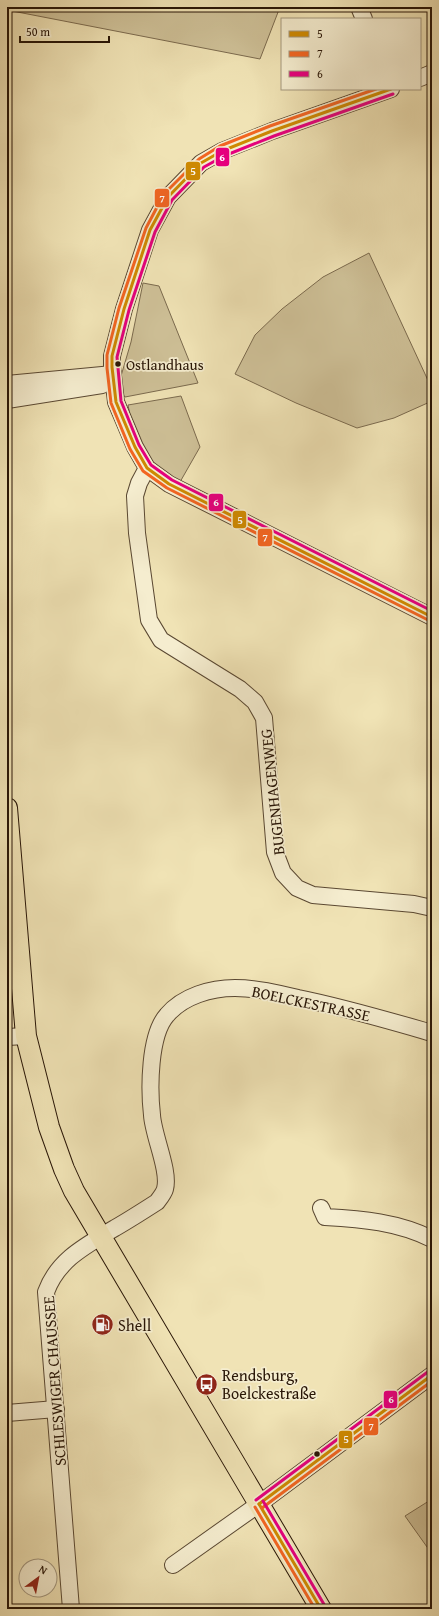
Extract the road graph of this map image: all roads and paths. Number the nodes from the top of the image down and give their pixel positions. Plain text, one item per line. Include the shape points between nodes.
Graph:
1 (359, 7) edge
2 (364, 18) edge
3 (432, 73) edge
4 (421, 78) edge
5 (387, 90) edge
6 (113, 374) junction
7 (7, 384) edge
8 (7, 400) edge
9 (147, 468) junction
10 (432, 617) edge
11 (7, 808) edge
12 (432, 908) edge
13 (432, 1033) edge
14 (17, 1036) edge
15 (321, 1208) dead end
16 (101, 1236) junction
17 (432, 1239) edge
18 (432, 1375) edge
19 (56, 1409) junction
20 (7, 1413) edge
21 (259, 1504) junction
22 (173, 1565) dead end
23 (71, 1609) edge
24 (321, 1609) edge

1 - 2 street
3 - 4 street
5 - 6 street via 222,151 201,163 190,174 168,197 150,230 128,295 112,356
6 - 7 street
6 - 8 street via 102,385
6 - 9 street via 116,402 135,448
9 - 10 street via 168,484
9 - 12 street, BUGENHAGENWEG via 135,496 137,533 149,620 161,640 240,689 255,702 264,718 275,852 283,873 297,888 313,895 414,904
11 - 14 main road
13 - 16 street, BOELCKESTRASSE via 345,1008 268,991 235,988 212,990 182,1002 166,1016 156,1037 152,1066 152,1115 164,1168 165,1189 157,1202
14 - 16 main road via 64,1169
15 - 17 street via 324,1217 391,1224
16 - 19 street, SCHLESWIGER CHAUSSEE via 65,1261 50,1281 46,1292
16 - 21 main road
18 - 21 street
19 - 20 street
19 - 23 street, SCHLESWIGER CHAUSSEE
21 - 22 street
21 - 24 main road

